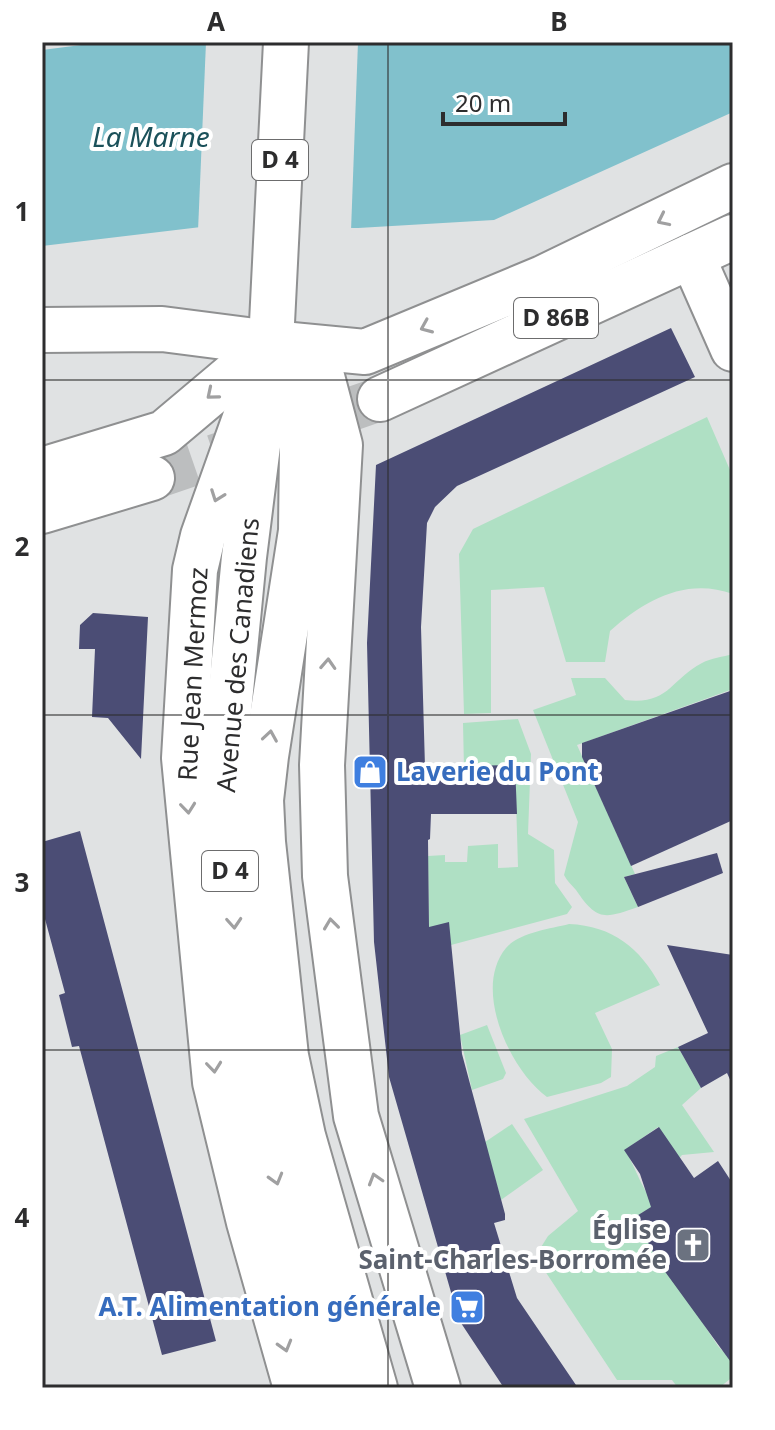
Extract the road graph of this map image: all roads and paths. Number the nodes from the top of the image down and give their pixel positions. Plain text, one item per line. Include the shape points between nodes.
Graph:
1 (286, 42) edge
2 (733, 186) edge
3 (733, 237) edge
4 (692, 256) junction
5 (42, 330) edge
6 (271, 343) junction
7 (733, 349) edge
8 (315, 350) junction
9 (380, 399) tunnel mouth
10 (42, 470) edge
11 (152, 478) tunnel mouth
12 (42, 511) edge
13 (296, 1388) edge
14 (336, 1388) edge
15 (375, 1388) edge
16 (438, 1388) edge

1 - 6 main road, D 4
2 -> 8 main road via 543,278 365,352
3 - 4 main road, D 86B
4 - 7 main road
4 - 9 main road, D 86B
5 - 6 main road via 162,329
6 - 8 main road
6 -> 10 main road via 164,433
6 -> 13 main road, Rue Jean Mermoz via 195,570 184,758 215,1082
6 -> 14 main road, Avenue des Canadiens / D 4 via 226,742 227,827 237,954 265,1142
15 -> 6 main road, Avenue des Canadiens / D 4 via 303,1136 286,1056 263,842 266,756 301,531 302,446
16 -> 8 main road via 356,1116 325,876 322,765 340,445
11 - 12 main road

